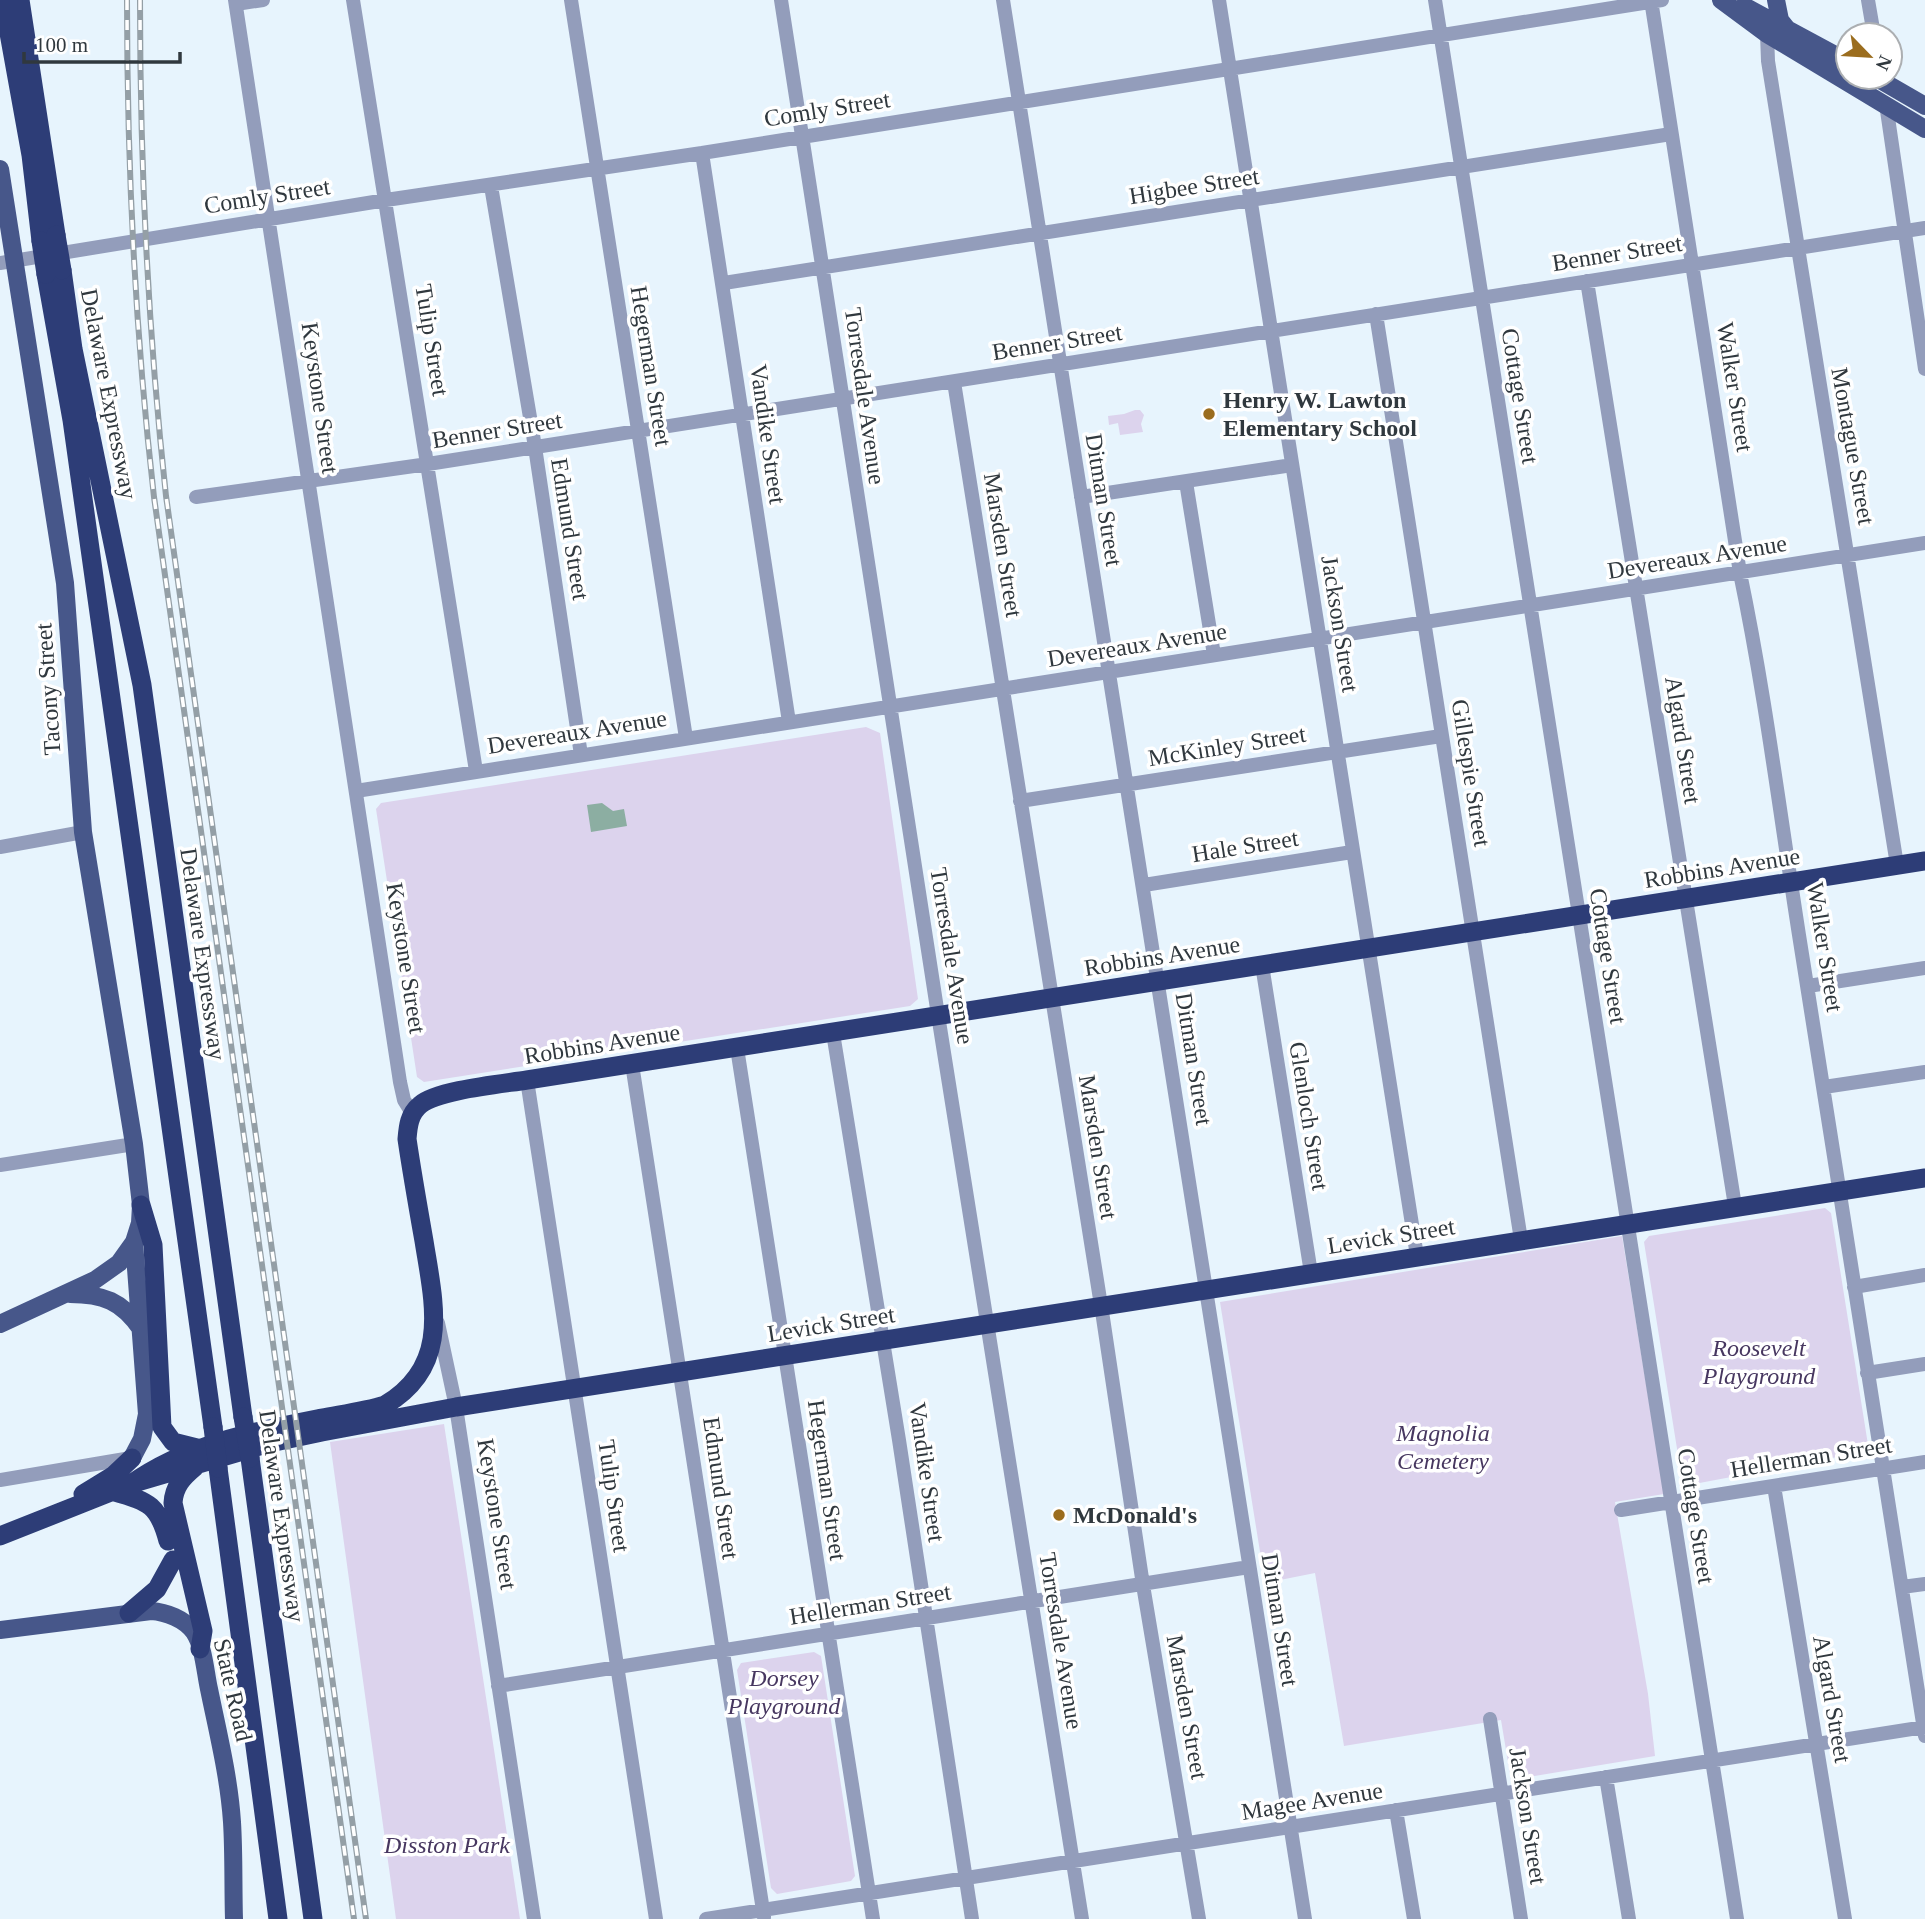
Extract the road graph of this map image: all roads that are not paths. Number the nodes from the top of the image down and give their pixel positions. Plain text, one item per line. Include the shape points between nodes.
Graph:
1 (3, 0) edge
2 (20, 0) edge
3 (263, 0) edge
4 (353, 0) edge
5 (571, 0) edge
6 (781, 0) edge
7 (1003, 0) edge
8 (1219, 0) edge
9 (1435, 0) edge
10 (1721, 0) edge
11 (1731, 0) edge
12 (1776, 0) edge
13 (1868, 0) edge
14 (1654, 1) edge
15 (235, 2) edge
16 (1872, 21) edge
17 (1788, 30) junction
18 (1767, 34) junction
19 (1440, 36) junction
20 (1834, 55) edge
21 (1229, 68) junction
22 (1901, 91) edge
23 (1019, 101) junction
24 (1886, 104) junction
25 (1925, 106) edge
26 (1925, 129) edge
27 (1671, 134) junction
28 (803, 135) junction
29 (702, 153) junction
30 (597, 167) junction
31 (1461, 167) junction
32 (0, 169) edge
33 (491, 186) junction
34 (386, 200) junction
35 (1250, 200) junction
36 (268, 220) junction
37 (1925, 228) edge
38 (1903, 232) junction
39 (1039, 233) junction
40 (48, 238) junction
41 (1798, 248) junction
42 (7, 262) edge
43 (1693, 265) junction
44 (824, 268) junction
45 (54, 272) junction
46 (1587, 281) junction
47 (723, 283) junction
48 (1482, 298) junction
49 (1376, 314) junction
50 (1270, 332) junction
51 (1060, 364) junction
52 (1925, 369) edge
53 (954, 382) junction
54 (842, 398) junction
55 (742, 415) junction
56 (638, 431) junction
57 (535, 447) junction
58 (428, 464) junction
59 (1292, 465) junction
60 (307, 480) junction
61 (1186, 482) junction
62 (196, 497) dead end
63 (1081, 497) junction
64 (1925, 543) edge
65 (1849, 555) junction
66 (1740, 573) junction
67 (1635, 590) junction
68 (1530, 606) junction
69 (1424, 622) junction
70 (1319, 639) junction
71 (1214, 655) junction
72 (1108, 673) junction
73 (1003, 689) junction
74 (890, 706) junction
75 (789, 722) junction
76 (1441, 736) junction
77 (686, 738) junction
78 (1336, 752) junction
79 (581, 755) junction
80 (476, 771) junction
81 (1126, 785) junction
82 (356, 791) junction
83 (1020, 801) junction
84 (83, 832) junction
85 (0, 847) edge
86 (1352, 852) junction
87 (1925, 861) edge
88 (1897, 865) junction
89 (1792, 882) junction
90 (1144, 885) junction
91 (1686, 898) junction
92 (1578, 915) junction
93 (1474, 933) junction
94 (1368, 947) junction
95 (1262, 965) junction
96 (1925, 968) edge
97 (1158, 981) junction
98 (1808, 986) junction
99 (1051, 998) junction
100 (938, 1015) junction
101 (832, 1033) junction
102 (737, 1048) junction
103 (632, 1064) junction
104 (1925, 1072) edge
105 (527, 1080) junction
106 (1824, 1087) junction
107 (412, 1113) junction
108 (134, 1144) junction
109 (0, 1165) edge
110 (1925, 1178) edge
111 (1839, 1191) junction
112 (141, 1205) junction
113 (1735, 1206) junction
114 (1629, 1223) junction
115 (1521, 1240) junction
116 (134, 1242) junction
117 (1417, 1256) junction
118 (1311, 1273) junction
119 (1925, 1275) edge
120 (1854, 1286) junction
121 (1207, 1290) junction
122 (67, 1294) junction
123 (435, 1306) junction
124 (1101, 1306) junction
125 (0, 1324) edge
126 (988, 1325) junction
127 (141, 1329) junction
128 (884, 1340) junction
129 (786, 1355) junction
130 (1925, 1364) edge
131 (681, 1371) junction
132 (1867, 1373) junction
133 (575, 1390) junction
134 (456, 1408) junction
135 (198, 1456) junction
136 (132, 1458) junction
137 (1925, 1462) edge
138 (1882, 1469) junction
139 (0, 1480) edge
140 (1774, 1486) junction
141 (123, 1488) junction
142 (1670, 1502) junction
143 (1621, 1510) dead end
144 (31, 1524) junction
145 (0, 1536) edge
146 (173, 1560) junction
147 (1249, 1567) junction
148 (1925, 1584) edge
149 (1143, 1585) junction
150 (1902, 1587) junction
151 (1031, 1601) junction
152 (130, 1613) junction
153 (925, 1618) junction
154 (189, 1626) junction
155 (0, 1630) edge
156 (827, 1635) junction
157 (200, 1649) junction
158 (722, 1650) junction
159 (616, 1668) junction
160 (498, 1686) junction
161 (1490, 1719) dead end
162 (1925, 1730) edge
163 (1816, 1744) junction
164 (1712, 1761) junction
165 (1606, 1777) junction
166 (1501, 1794) junction
167 (1396, 1811) junction
168 (1290, 1827) junction
169 (1187, 1843) junction
170 (1073, 1861) junction
171 (966, 1878) junction
172 (868, 1894) junction
173 (763, 1915) edge
174 (234, 1919) edge
175 (278, 1919) edge
176 (313, 1919) edge
177 (534, 1919) edge
178 (656, 1919) edge
179 (706, 1919) edge
180 (873, 1919) edge
181 (972, 1919) edge
182 (1082, 1919) edge
183 (1199, 1919) edge
184 (1305, 1919) edge
185 (1414, 1919) edge
186 (1521, 1919) edge
187 (1629, 1919) edge
188 (1737, 1919) edge
189 (1845, 1919) edge

1 - 40 highway, Delaware Expressway
2 - 40 highway, Delaware Expressway
3 - 15 street
4 - 34 street, Tulip Street
5 - 30 street, Hegerman Street
6 - 28 street, Torresdale Avenue
7 - 23 street, Ditman Street
8 - 21 street, Jackson Street
9 - 19 street, Cottage Street
10 - 18 main road
11 - 17 main road
12 - 17 main road via 1780,20
13 - 16 street
14 - 19 street, Comly Street
14 - 27 street, Walker Street
15 - 36 street, Keystone Street
17 - 20 main road
18 - 24 main road
18 - 41 street, Montague Street
19 - 21 street, Comly Street
19 - 31 street, Cottage Street
21 - 23 street, Comly Street
21 - 35 street, Jackson Street
22 - 25 main road
23 - 28 street, Comly Street
23 - 39 street, Ditman Street
24 - 26 main road
24 - 38 street
27 - 31 street, Higbee Street
27 - 43 street, Walker Street
28 - 29 street, Comly Street
28 - 44 street, Torresdale Avenue
29 - 30 street, Comly Street
29 - 47 street, Vandike Street
30 - 33 street, Comly Street
30 - 56 street, Hegerman Street
31 - 35 street, Higbee Street
31 - 48 street, Cottage Street
32 - 42 main road, Tacony Street
33 - 34 street, Comly Street
33 - 57 street, Edmund Street
34 - 36 street, Comly Street
34 - 58 street, Tulip Street
35 - 39 street, Higbee Street
35 - 50 street, Jackson Street
36 - 42 street, Comly Street
36 - 60 street, Keystone Street
37 - 38 street, Benner Street
38 - 41 street, Benner Street
38 - 52 street
39 - 44 street, Higbee Street
39 - 51 street, Ditman Street
40 - 45 highway, Delaware Expressway, bridge
41 - 43 street, Benner Street
41 - 65 street, Montague Street
42 - 84 main road, Tacony Street via 65,583
43 - 46 street, Benner Street
43 - 66 street, Walker Street
44 - 47 street, Higbee Street
44 - 54 street, Torresdale Avenue
45 - 175 highway, Delaware Expressway, bridge
45 - 176 highway, Delaware Expressway, bridge via 142,685
46 - 48 street, Benner Street
46 - 67 street, Algard Street
47 - 55 street, Vandike Street
48 - 49 street, Benner Street
48 - 68 street, Cottage Street
49 - 50 street, Benner Street
49 - 69 street, Gillespie Street
50 - 51 street, Benner Street
50 - 59 street, Jackson Street
51 - 53 street, Benner Street
51 - 63 street, Ditman Street
53 - 54 street, Benner Street
53 - 73 street, Marsden Street
54 - 55 street, Benner Street
54 - 74 street, Torresdale Avenue
55 - 56 street, Benner Street
55 - 75 street, Vandike Street
56 - 57 street, Benner Street
56 - 77 street, Hegerman Street
57 - 58 street, Benner Street
57 - 79 street, Edmund Street
58 - 60 street, Benner Street
58 - 80 street, Tulip Street
59 - 61 street
59 - 70 street, Jackson Street
60 - 62 street, Benner Street
60 - 82 street, Keystone Street
61 - 63 street
61 - 71 street
63 - 72 street, Ditman Street
64 - 65 street, Devereaux Avenue
65 - 66 street, Devereaux Avenue
65 - 88 street, Montague Street
66 - 67 street, Devereaux Avenue
66 - 89 street, Walker Street
67 - 68 street, Devereaux Avenue
67 - 91 street, Algard Street
68 - 69 street, Devereaux Avenue
68 - 92 street, Cottage Street
69 - 70 street, Devereaux Avenue
69 - 76 street, Gillespie Street
70 - 71 street, Devereaux Avenue
70 - 78 street, Jackson Street
71 - 72 street, Devereaux Avenue
72 - 73 street, Devereaux Avenue
72 - 81 street, Ditman Street
73 - 74 street, Devereaux Avenue
73 - 83 street, Marsden Street
74 - 75 street, Devereaux Avenue
74 - 100 street, Torresdale Avenue
75 - 77 street, Devereaux Avenue
76 - 78 street, McKinley Street
76 - 93 street, Gillespie Street
77 - 79 street, Devereaux Avenue
78 - 81 street, McKinley Street
78 - 86 street, Jackson Street
79 - 80 street, Devereaux Avenue
80 - 82 street, Devereaux Avenue
81 - 83 street, McKinley Street
81 - 90 street, Ditman Street
82 - 107 street, Keystone Street via 400,1082
83 - 99 street, Marsden Street
84 - 85 street
84 - 108 main road, Tacony Street
86 - 90 street, Hale Street
86 - 94 street, Jackson Street
87 - 88 highway, Robbins Avenue
88 - 89 highway, Robbins Avenue
89 - 91 highway, Robbins Avenue
89 - 98 street, Walker Street
90 - 97 street, Ditman Street
91 - 92 highway, Robbins Avenue
91 - 113 street, Algard Street
92 - 93 highway, Robbins Avenue
92 - 114 street, Cottage Street
93 - 94 highway, Robbins Avenue
93 - 115 street, Gillespie Street
94 - 95 highway, Robbins Avenue
94 - 117 street, Jackson Street
95 - 97 highway, Robbins Avenue
95 - 118 street, Glenloch Street
96 - 98 street
97 - 99 highway, Robbins Avenue
97 - 121 street, Ditman Street
98 - 106 street, Walker Street
99 - 100 highway, Robbins Avenue
99 - 124 street, Marsden Street
100 - 101 highway, Robbins Avenue
100 - 126 street, Torresdale Avenue
101 - 102 highway, Robbins Avenue
101 - 128 street, Vandike Street
102 - 103 highway, Robbins Avenue
102 - 129 street, Hegerman Street
103 - 105 highway, Robbins Avenue
103 - 131 street, Edmund Street
104 - 106 street
105 - 107 highway, Robbins Avenue via 447,1094 420,1104
105 - 133 street, Tulip Street
106 - 111 street, Walker Street
107 - 123 highway, Keystone Street via 407,1139
108 - 109 street
108 - 112 main road, Tacony Street
110 - 111 highway, Levick Street
111 - 113 highway, Levick Street
111 - 120 street, Walker Street
112 - 116 main road
112 - 135 highway via 153,1245 162,1427 173,1441
113 - 114 highway, Levick Street
114 - 115 highway, Levick Street
114 - 142 street, Cottage Street
115 - 117 highway, Levick Street
116 - 122 main road via 110,1271
116 - 127 main road
117 - 118 highway, Levick Street
118 - 121 highway, Levick Street
119 - 120 street
120 - 132 street, Walker Street
121 - 124 highway, Levick Street
121 - 147 street, Ditman Street
122 - 125 main road
122 - 127 main road via 113,1301 126,1309
123 - 134 street, Keystone Street
123 - 135 highway, Levick Street via 428,1357 415,1380 396,1399 374,1408 269,1428
124 - 126 highway, Levick Street
124 - 149 street, Marsden Street
126 - 128 highway, Levick Street
126 - 151 street, Torresdale Avenue
127 - 136 main road via 147,1414
128 - 129 highway, Levick Street
128 - 153 street, Vandike Street
129 - 131 highway, Levick Street
129 - 156 street, Hegerman Street
130 - 132 street
131 - 133 highway, Levick Street
131 - 158 street, Edmund Street
132 - 138 street, Walker Street
133 - 134 highway, Levick Street
133 - 159 street, Tulip Street
134 - 135 highway, Levick Street
134 - 160 street, Keystone Street
135 - 141 highway, Levick Street
135 - 157 highway via 181,1479 173,1503 203,1631
136 - 139 street
136 - 144 highway via 107,1480
137 - 138 street, Hellerman Street
138 - 140 street, Hellerman Street
138 - 150 street, Walker Street
140 - 142 street, Hellerman Street
140 - 163 street, Algard Street
141 - 144 highway, Levick Street
141 - 146 highway via 157,1511
142 - 143 street, Hellerman Street
142 - 164 street, Cottage Street
144 - 145 highway
146 - 152 highway via 157,1589
146 - 154 highway
147 - 149 street, Hellerman Street
147 - 168 street, Ditman Street
148 - 150 street
149 - 151 street, Hellerman Street
149 - 169 street, Marsden Street
150 - 162 street, Walker Street
151 - 153 street, Hellerman Street
151 - 170 street, Torresdale Avenue
152 - 154 main road, State Road via 161,1612
152 - 155 main road, State Road
153 - 156 street, Hellerman Street
153 - 171 street, Vandike Street
154 - 157 main road, State Road
156 - 158 street, Hellerman Street
156 - 172 street, Hegerman Street
157 - 174 main road, State Road via 225,1764 232,1821
158 - 159 street, Hellerman Street
158 - 173 street, Edmund Street
159 - 160 street, Hellerman Street
159 - 178 street, Tulip Street
160 - 177 street, Keystone Street
161 - 166 street, Jackson Street
162 - 163 street, Magee Avenue
163 - 164 street, Magee Avenue
163 - 189 street, Algard Street
164 - 165 street, Magee Avenue
164 - 188 street, Cottage Street
165 - 166 street, Magee Avenue
165 - 187 street
166 - 167 street, Magee Avenue
166 - 186 street, Jackson Street
167 - 168 street, Magee Avenue
167 - 185 street
168 - 169 street, Magee Avenue
168 - 184 street, Ditman Street
169 - 170 street, Magee Avenue
169 - 183 street, Marsden Street
170 - 171 street, Magee Avenue
170 - 182 street, Torresdale Avenue
171 - 172 street, Magee Avenue
171 - 181 street, Vandike Street
172 - 173 street, Magee Avenue
172 - 180 street, Hegerman Street
173 - 179 street, Magee Avenue

